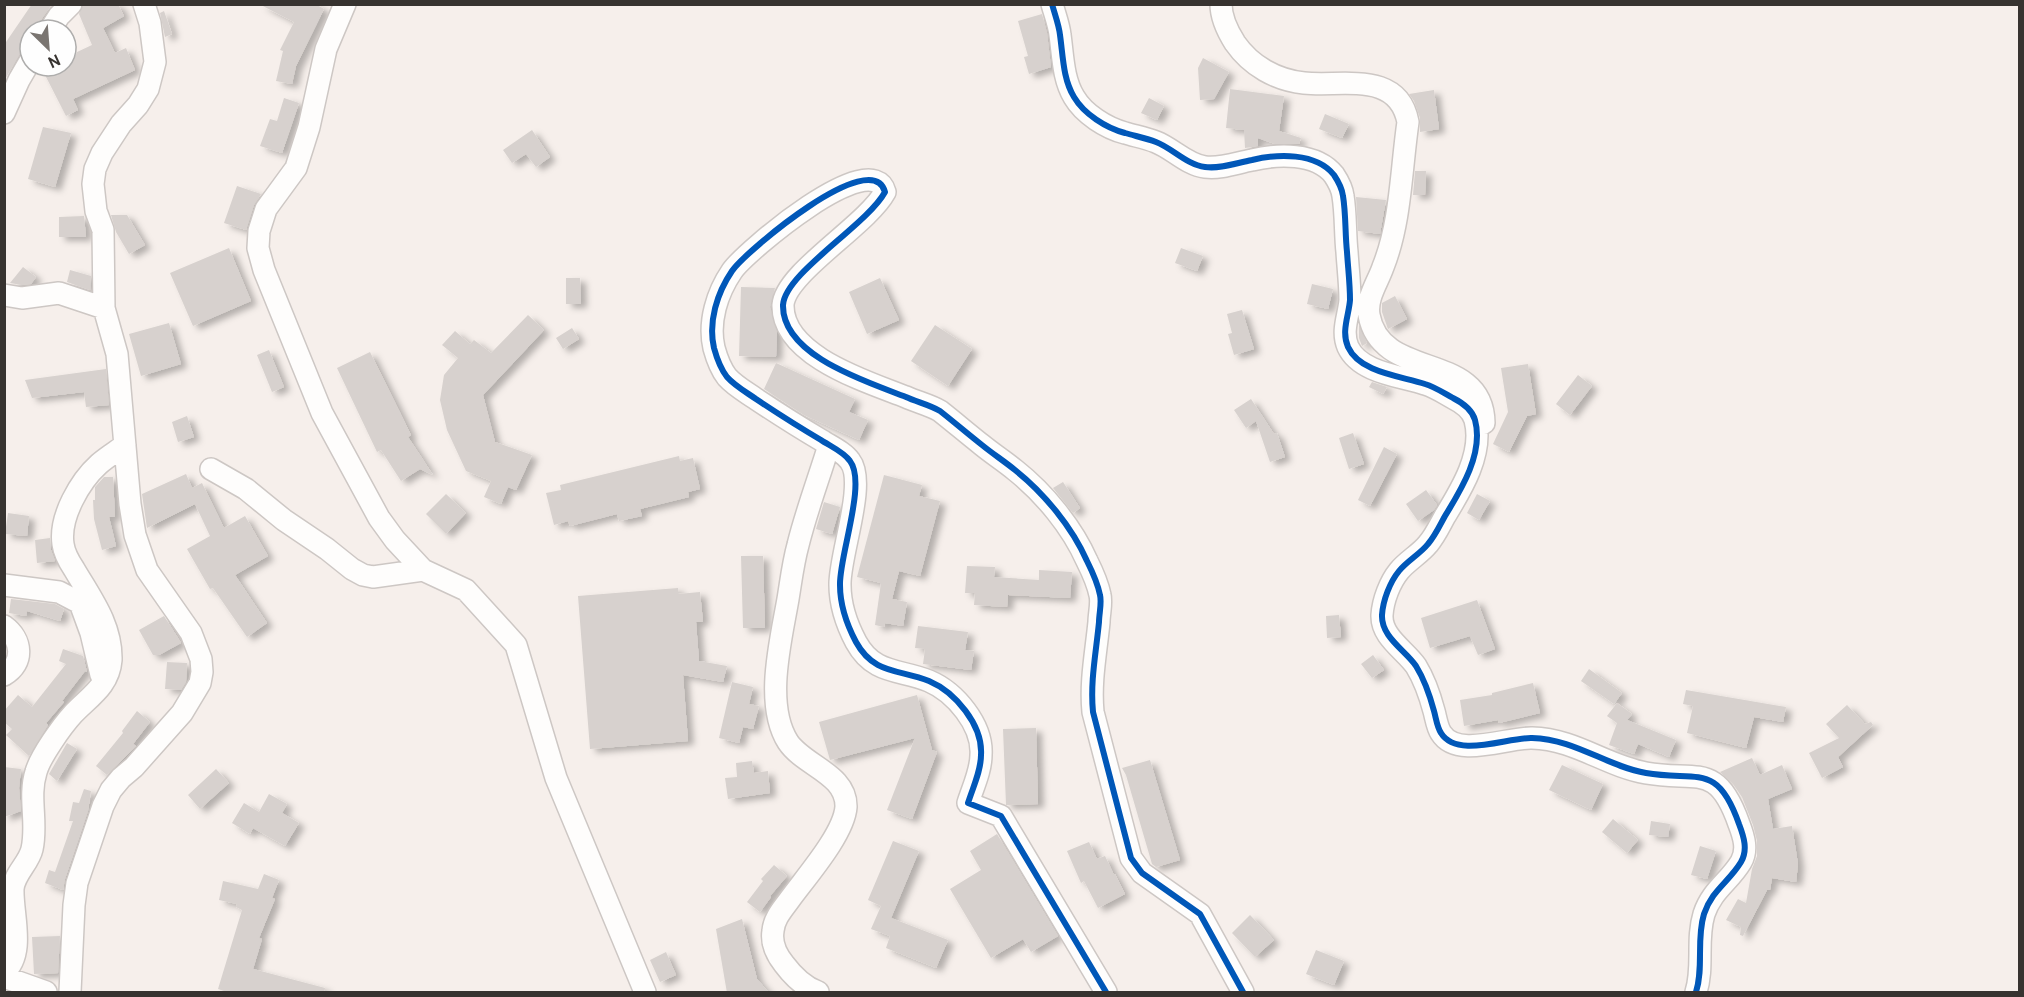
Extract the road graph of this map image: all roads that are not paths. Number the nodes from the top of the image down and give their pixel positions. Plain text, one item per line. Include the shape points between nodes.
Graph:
1 (71, 4) edge
2 (144, 4) edge
3 (345, 4) edge
4 (1052, 4) edge
5 (1221, 4) edge
6 (58, 18) edge
7 (20, 78) edge
8 (4, 112) edge
9 (4, 295) edge
10 (104, 308) junction
11 (125, 445) junction
12 (829, 445) junction
13 (1475, 452) junction
14 (211, 470) dead end
15 (423, 570) junction
16 (4, 585) edge
17 (4, 626) edge
18 (4, 675) edge
19 (102, 685) junction
20 (4, 972) edge
21 (4, 977) edge
22 (46, 993) edge
23 (70, 993) edge
24 (645, 993) edge
25 (818, 993) edge
26 (1106, 993) edge
27 (1243, 993) edge
28 (1696, 993) edge

1 - 6 street
2 - 10 street via 155,62 148,88 102,153 93,184 103,230
3 - 15 street via 326,49 296,168 266,209 258,248 322,413 379,518
4 - 13 street via 1060,30 1066,78 1074,99 1106,125 1159,143 1202,167 1299,157 1315,160 1329,169 1343,193 1350,303 1345,323 1348,347 1380,372 1431,386 1462,403 1476,423
5 - 13 street via 1227,31 1257,67 1304,83 1373,85 1401,102 1408,122 1393,235 1368,303 1369,315 1378,338 1387,347 1467,382 1484,412 1484,426
7 - 8 street
9 - 10 street via 22,298 59,293
10 - 11 street via 117,354
11 - 19 street via 82,483 65,519 63,544 108,633 111,661
11 - 23 street via 130,504 140,552 147,570 192,633 202,672 183,713 121,778 103,806 77,883
12 - 25 street via 798,545 777,661 777,701 788,741 804,759 837,781 846,806 843,821 829,846 778,915 773,929 779,958 790,973
12 - 26 street via 851,461 855,471 840,586 843,608 858,645 873,662 887,670 945,690 964,710 975,726 982,753 968,802 1001,816
12 - 27 street via 729,379 715,350 713,317 733,271 759,246 842,186 862,179 876,180 885,192 879,202 799,275 787,291 783,304 785,319 802,345 820,360 938,410 1016,471 1066,524 1087,560 1101,596 1091,690 1093,712 1131,858 1142,873 1200,914
13 - 28 street via 1461,490 1429,543 1398,572 1387,593 1381,619 1390,639 1418,669 1447,741 1472,746 1526,738 1568,743 1644,773 1706,777 1719,787 1740,825 1744,858 1715,892 1704,915
14 - 15 street via 246,489 363,575
15 - 24 street via 466,590 516,645 556,778
16 - 19 street via 59,592 80,603
17 - 18 street via 18,640 19,654 16,664
19 - 20 street via 72,715 36,771 32,849 13,887 16,954
21 - 22 street

